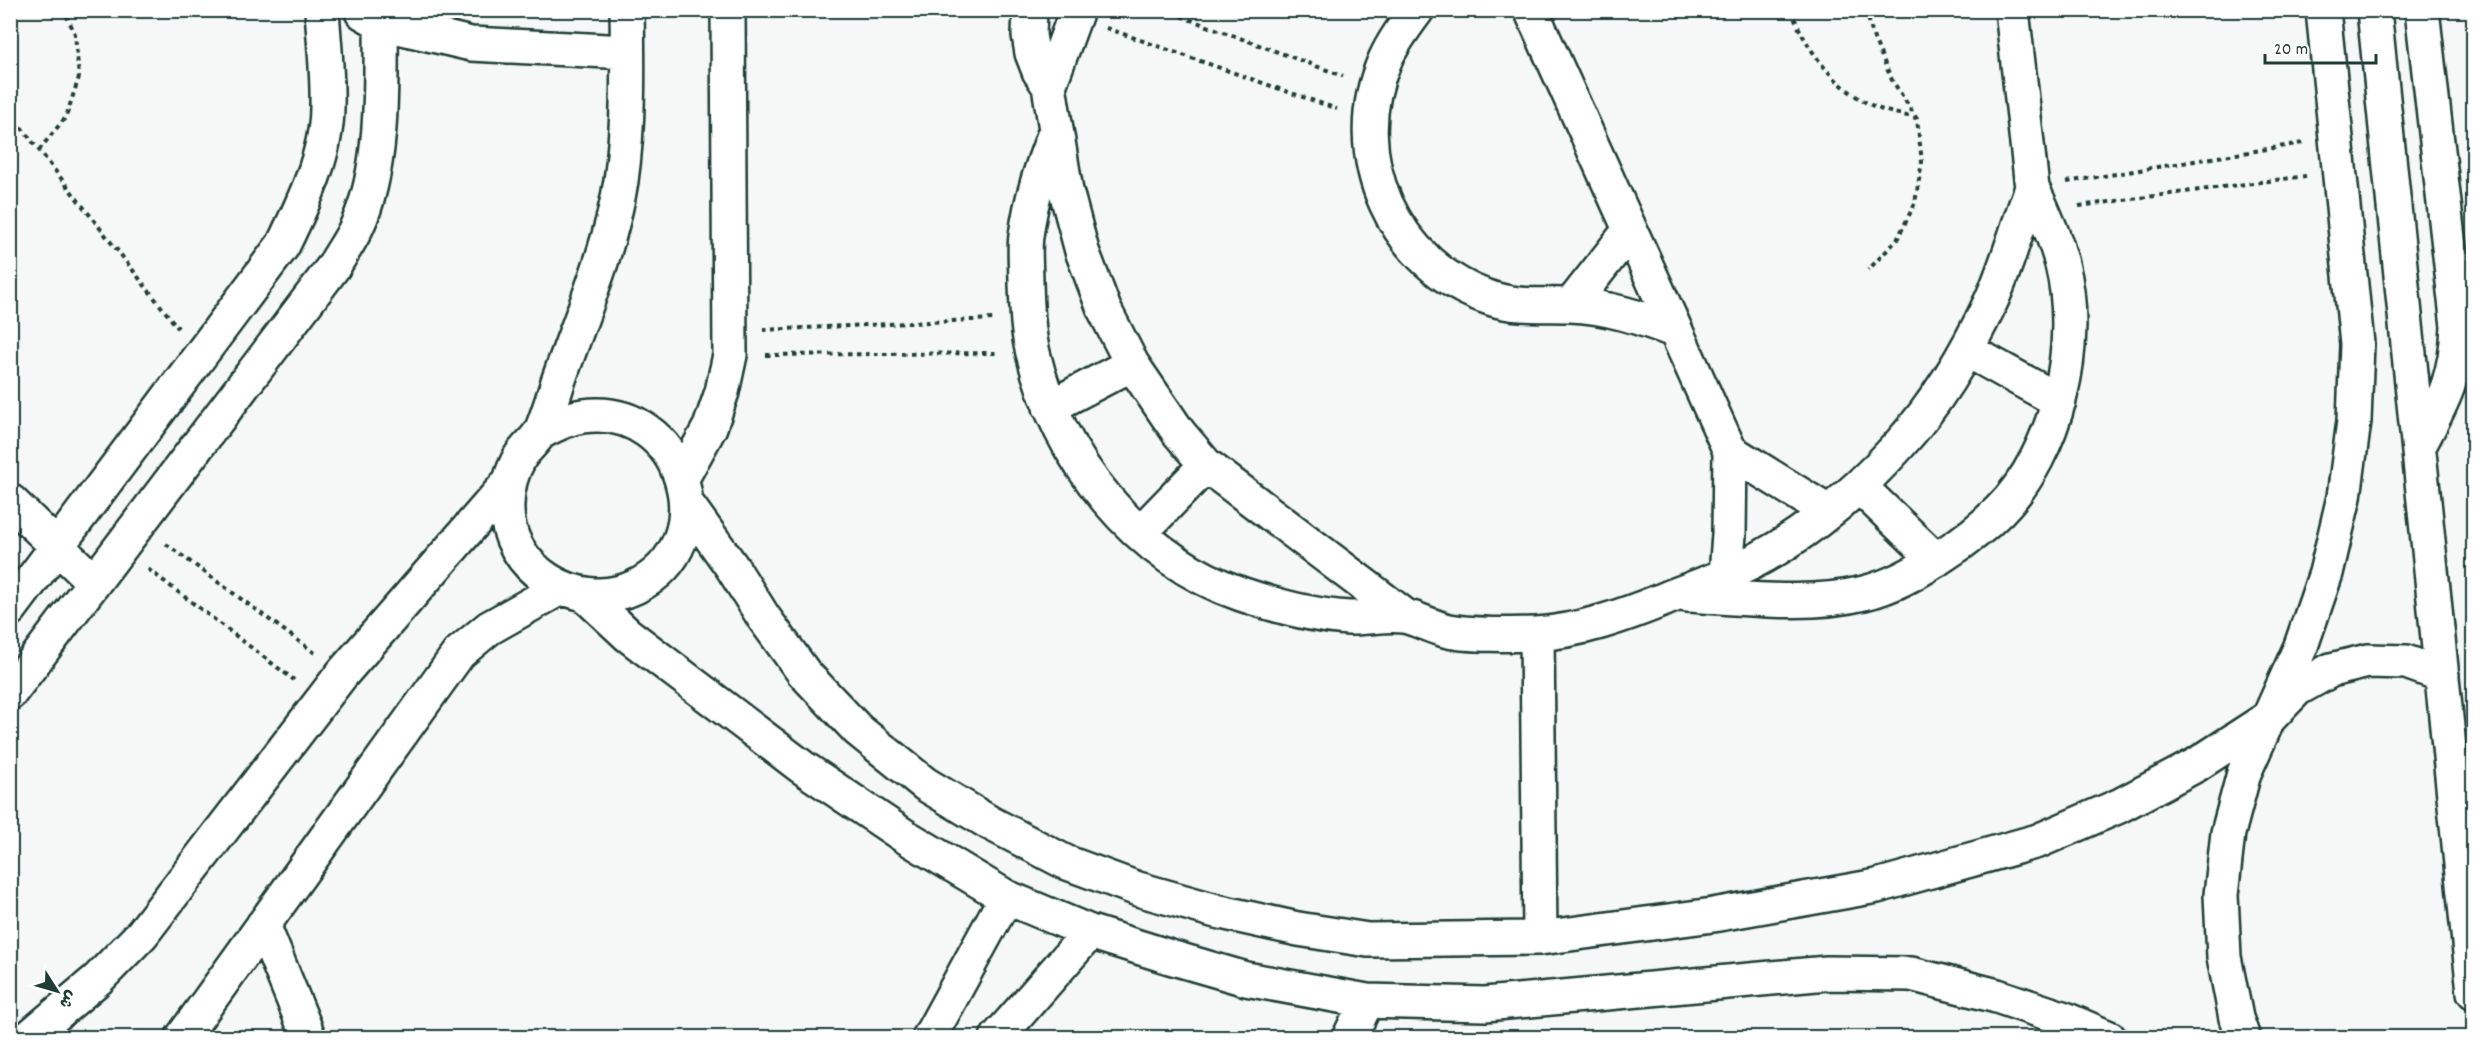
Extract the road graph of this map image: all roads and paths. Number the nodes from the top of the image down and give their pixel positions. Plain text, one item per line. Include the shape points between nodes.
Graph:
1 (64, 10) edge
2 (322, 10) edge
3 (627, 10) edge
4 (728, 10) edge
5 (1030, 10) edge
6 (1164, 10) edge
7 (1418, 10) edge
8 (1791, 10) edge
9 (1866, 10) edge
10 (2012, 10) edge
11 (2323, 10) edge
12 (2374, 10) edge
13 (2422, 10) edge
14 (1531, 11) edge
15 (1076, 14) edge
16 (374, 15) edge
17 (627, 52) junction
18 (1049, 86) junction
19 (1375, 87) junction
20 (10, 113) edge
21 (1917, 119) junction
22 (1370, 121) junction
23 (1056, 130) junction
24 (2336, 138) junction
25 (39, 150) junction
26 (2340, 172) junction
27 (2038, 199) junction
28 (1630, 230) junction
29 (1868, 270) dead end
30 (1570, 305) junction
31 (1027, 317) junction
32 (1676, 331) junction
33 (730, 344) junction
34 (1967, 350) junction
35 (1032, 353) junction
36 (201, 357) junction
37 (1132, 364) junction
38 (2059, 401) junction
39 (1050, 407) junction
40 (541, 432) junction
41 (2420, 444) junction
42 (1730, 451) junction
43 (1206, 465) junction
44 (510, 481) junction
45 (1859, 486) junction
46 (684, 491) junction
47 (10, 501) edge
48 (1828, 512) junction
49 (1140, 533) junction
50 (130, 536) junction
51 (58, 547) junction
52 (1936, 560) junction
53 (1726, 575) junction
54 (94, 582) junction
55 (572, 591) junction
56 (1676, 594) junction
57 (10, 609) edge
58 (1405, 616) junction
59 (1537, 634) junction
60 (342, 674) junction
61 (2442, 675) junction
62 (10, 693) edge
63 (321, 701) junction
64 (2271, 717) junction
65 (1006, 897) junction
66 (263, 925) junction
67 (1090, 933) junction
68 (1540, 938) junction
69 (2474, 992) edge
70 (1367, 1001) junction
71 (28, 1038) edge
72 (182, 1038) edge
73 (309, 1038) edge
74 (929, 1038) edge
75 (997, 1038) edge
76 (1349, 1038) edge
77 (2109, 1038) edge
78 (2244, 1038) edge

1 - 25 path via 75,34 79,77 66,117
2 - 36 street via 327,109 319,156 304,202 283,245
3 - 17 street
4 - 33 street
5 - 18 street via 1032,53
6 - 19 path
7 - 19 street via 1385,59
8 - 21 path via 1799,32 1820,63 1848,89 1879,108
9 - 21 path via 1892,80
10 - 27 street
11 - 24 street
12 - 41 street
13 - 41 street via 2458,326 2454,372
14 - 28 street
15 - 18 street
15 - 22 path
16 - 17 street via 471,44
16 - 50 street via 378,133 373,180 357,226 334,266
17 - 40 street via 628,99 618,193 602,262
18 - 23 street
19 - 22 street
20 - 25 path
21 - 29 path via 1922,162 1915,203 1897,240
22 - 30 street via 1371,159 1382,197 1400,232 1426,261 1457,284 1493,299 1532,306
23 - 31 street via 1035,184 1025,240
23 - 37 street via 1066,191 1082,251 1104,309
24 - 26 street
24 - 27 path
25 - 36 path
26 - 27 path
26 - 64 street via 2357,344 2354,421 2344,497 2326,573
27 - 34 street
27 - 38 street via 2062,264 2068,310 2067,356
28 - 30 street
28 - 32 street
30 - 32 street via 1642,318
31 - 33 path
31 - 35 street
32 - 42 street
33 - 35 path
33 - 46 street via 722,392
34 - 38 street
34 - 45 street via 1936,399
35 - 39 street
36 - 51 street
37 - 39 street
37 - 43 street
38 - 52 street via 2041,449 2001,510 1971,537
39 - 49 street via 1088,475
40 - 44 street via 520,458
40 - 46 street via 583,416 608,416 633,423 654,436 671,455
41 - 61 street
42 - 48 street
42 - 53 street
43 - 49 street
43 - 58 street
44 - 55 street via 506,506 510,532 521,555 538,574
44 - 60 street
45 - 48 street
45 - 52 street
46 - 55 street via 683,529 673,553 656,572 635,587 610,594
46 - 68 street via 764,618 804,673 858,730 925,784 990,823 1065,862 1138,889 1298,929 1368,940
47 - 51 street
48 - 53 street via 1774,550
49 - 58 street via 1186,567 1248,596 1292,610 1348,618
50 - 54 street
50 - 60 path
50 - 63 path
51 - 54 street
51 - 57 street
52 - 56 street via 1884,586 1826,599
53 - 56 street
54 - 62 street
55 - 65 street via 802,768 903,836
55 - 66 street via 489,628 459,653
56 - 59 street via 1608,621
58 - 59 street via 1452,632
59 - 68 street
60 - 63 street
61 - 64 street via 2406,662 2368,661 2331,670 2297,689
61 - 69 street
63 - 71 street via 142,934 98,979
64 - 68 street via 2196,765 2119,806 2038,841 1877,886 1713,915
64 - 78 street via 2244,773 2228,833 2221,895 2224,957
65 - 67 street
65 - 74 street
66 - 72 street
66 - 73 street
67 - 70 street via 1246,979
67 - 75 street
70 - 76 street
70 - 77 street via 1485,1004 1827,973 1911,974 1997,996

